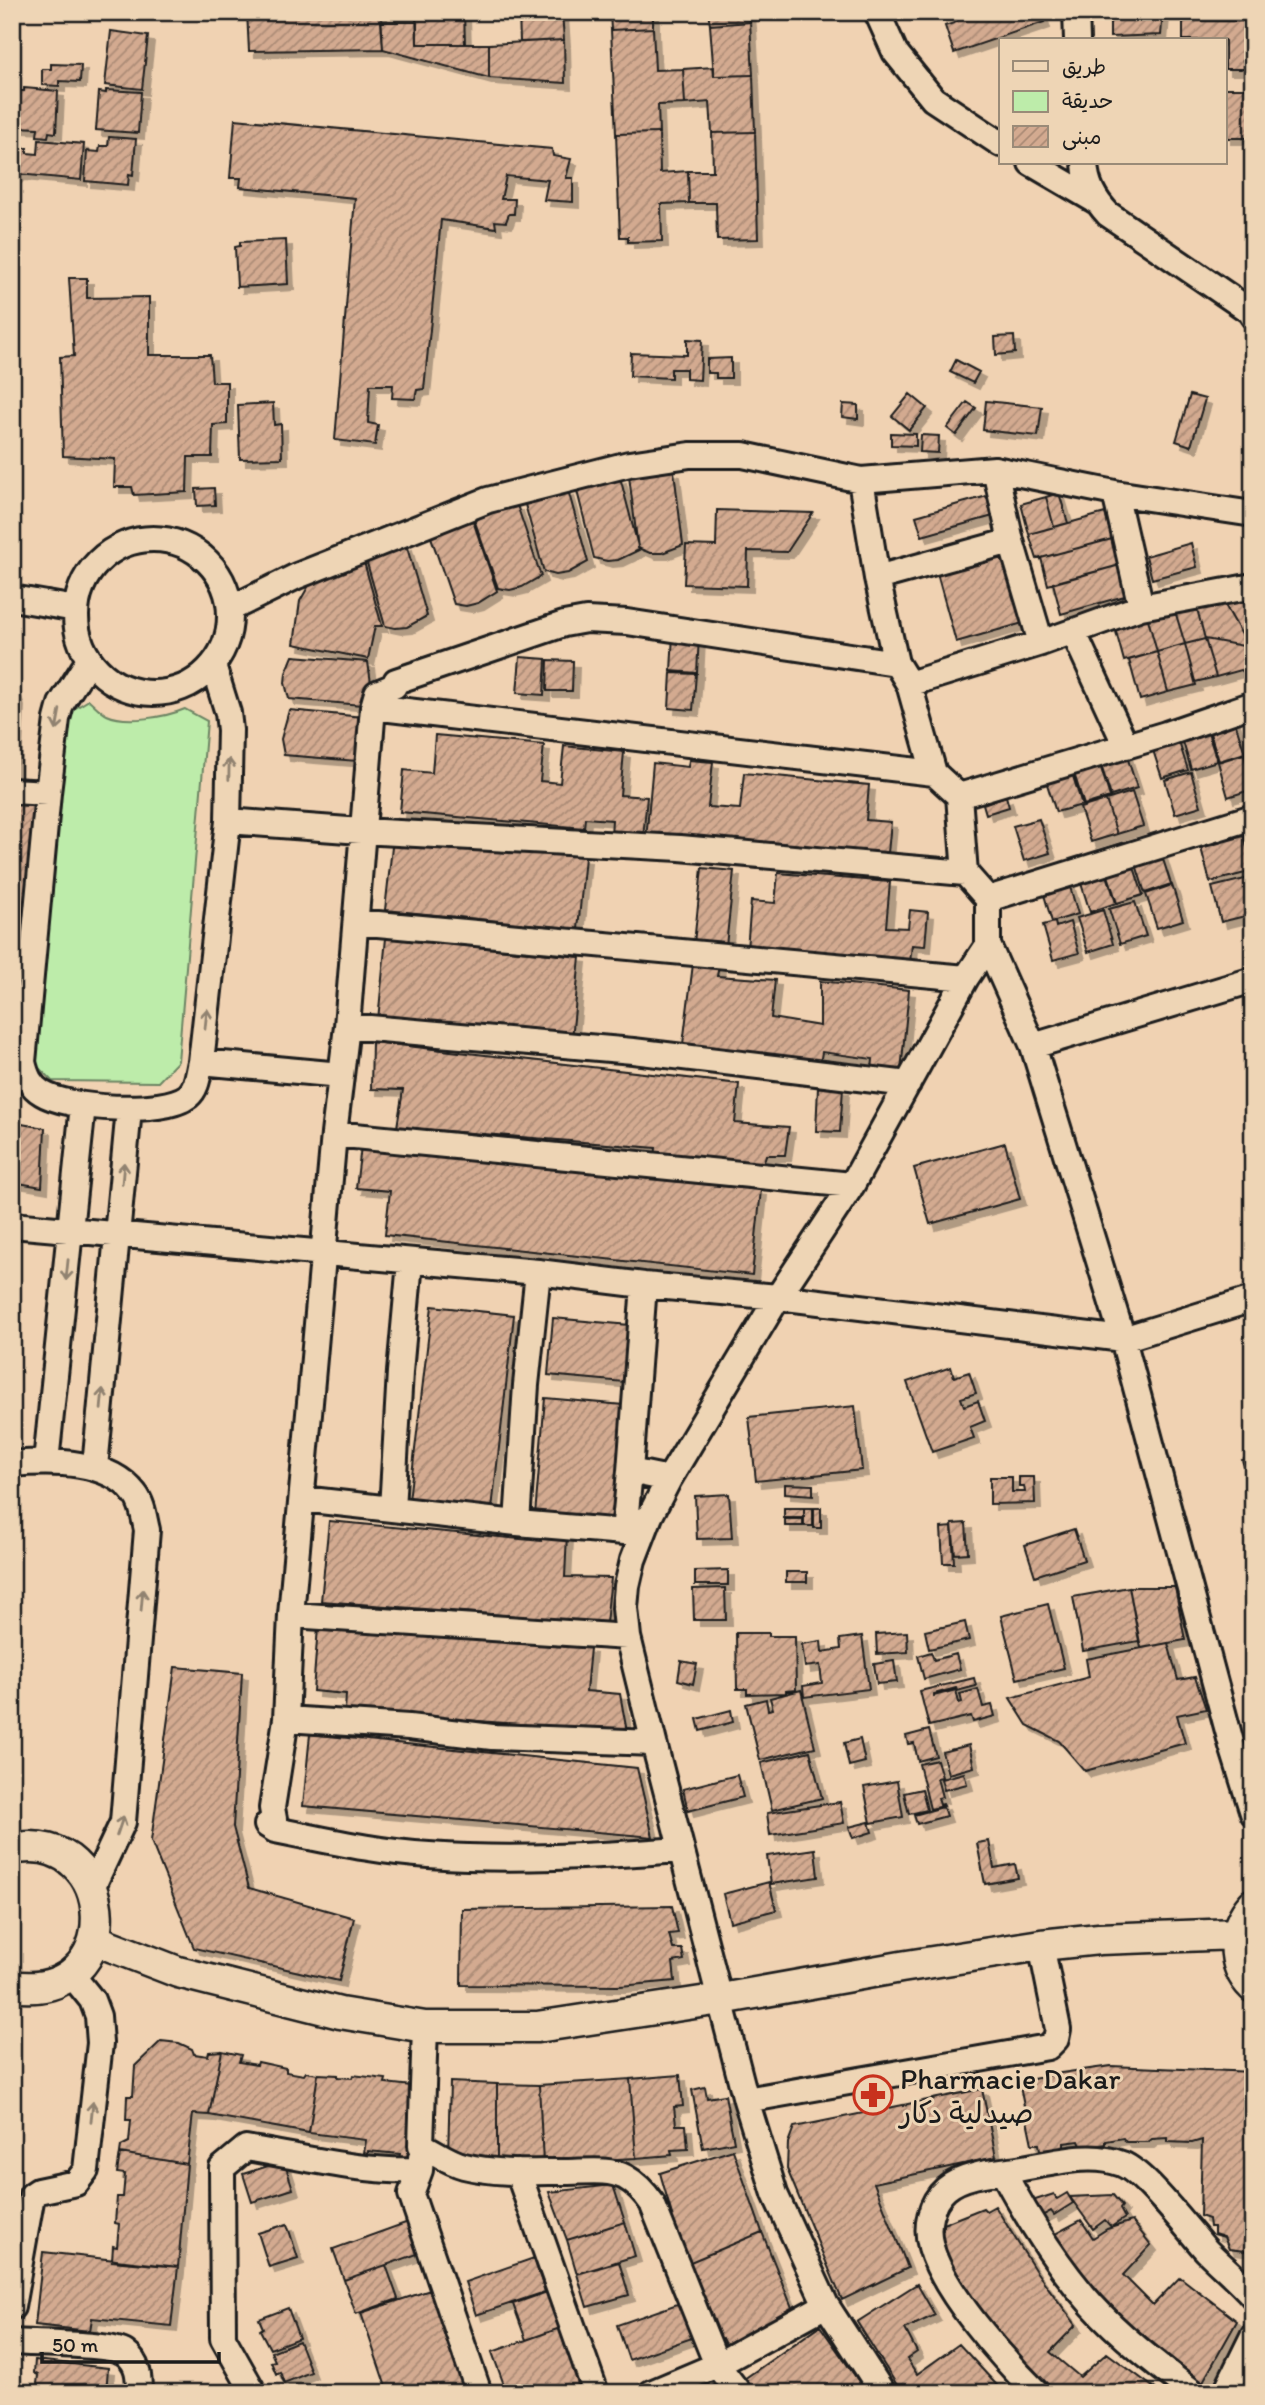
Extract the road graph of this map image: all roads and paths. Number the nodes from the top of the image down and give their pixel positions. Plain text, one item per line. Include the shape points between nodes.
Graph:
1 (877, 12) edge
2 (1076, 12) edge
3 (1077, 38) edge
4 (999, 143) edge
5 (1033, 164) edge
6 (1085, 164) edge
7 (1096, 201) junction
8 (1252, 312) edge
9 (995, 469) junction
10 (861, 480) junction
11 (1115, 493) junction
12 (1253, 513) edge
13 (1011, 541) junction
14 (877, 578) junction
15 (1253, 586) edge
16 (12, 598) edge
17 (1141, 607) junction
18 (230, 608) junction
19 (76, 609) junction
20 (1073, 631) junction
21 (1041, 643) junction
22 (89, 660) junction
23 (896, 663) junction
24 (214, 665) junction
25 (909, 684) junction
26 (1253, 704) edge
27 (373, 706) junction
28 (1126, 746) junction
29 (934, 773) junction
30 (12, 791) edge
31 (48, 793) junction
32 (959, 796) junction
33 (1253, 817) edge
34 (229, 821) junction
35 (361, 831) junction
36 (965, 873) junction
37 (988, 899) junction
38 (356, 922) junction
39 (988, 945) junction
40 (966, 978) junction
41 (1253, 980) edge
42 (347, 1026) junction
43 (1033, 1046) junction
44 (18, 1061) edge
45 (201, 1062) junction
46 (341, 1074) junction
47 (908, 1084) junction
48 (83, 1105) junction
49 (129, 1109) junction
50 (334, 1133) junction
51 (852, 1185) junction
52 (12, 1225) edge
53 (71, 1230) junction
54 (117, 1233) junction
55 (324, 1252) junction
56 (410, 1262) junction
57 (538, 1272) junction
58 (644, 1285) junction
59 (778, 1297) junction
60 (1253, 1299) edge
61 (1123, 1339) junction
62 (46, 1462) junction
63 (12, 1464) edge
64 (95, 1467) junction
65 (630, 1472) junction
66 (669, 1479) junction
67 (302, 1499) junction
68 (392, 1509) junction
69 (650, 1516) junction
70 (517, 1523) junction
71 (624, 1532) junction
72 (291, 1615) junction
73 (628, 1637) junction
74 (286, 1719) junction
75 (654, 1743) junction
76 (1243, 1743) edge
77 (1253, 1813) edge
78 (12, 1849) edge
79 (681, 1850) junction
80 (92, 1888) junction
81 (1253, 1904) edge
82 (1237, 1934) junction
83 (95, 1940) junction
84 (1041, 1945) junction
85 (71, 1973) junction
86 (12, 1986) edge
87 (1253, 1987) edge
88 (721, 1999) junction
89 (425, 2027) junction
90 (746, 2100) junction
91 (421, 2145) junction
92 (420, 2170) junction
93 (518, 2172) junction
94 (1003, 2172) junction
95 (1253, 2296) edge
96 (826, 2305) junction
97 (12, 2307) edge
98 (1253, 2336) edge
99 (12, 2342) edge
100 (717, 2365) junction
101 (139, 2393) edge
102 (254, 2393) edge
103 (480, 2393) edge
104 (596, 2393) edge
105 (651, 2393) edge
106 (739, 2393) edge
107 (883, 2393) edge
108 (1037, 2393) edge
109 (1194, 2393) edge
110 (1224, 2393) edge

1 - 4 street via 895,52 933,99
2 - 3 street
5 - 7 street
6 - 7 street
7 - 8 street via 1108,214
9 - 10 street
9 - 11 street
9 - 13 street
10 - 14 street
10 - 18 street via 743,455 690,455 629,464 488,500 297,576
11 - 12 street
11 - 17 street
13 - 14 street
13 - 21 street
14 - 23 street
15 - 17 street
16 - 19 street
17 - 20 street
18 - 19 street via 223,584 209,563 189,548 166,540 140,540 117,548 97,564 82,585
18 - 24 street via 230,628
19 - 22 street via 76,627
20 - 21 street
20 - 28 street
21 - 25 street
22 - 24 street via 127,689 150,693 174,691 196,681
22 -> 31 street via 61,704
23 - 25 street
23 - 27 street via 627,622 586,620 397,681 377,693
34 -> 24 street via 228,713
25 - 29 street
26 - 28 street
27 - 29 street
27 - 35 street
28 - 32 street
29 - 32 street
30 - 31 street
31 - 44 street
32 - 36 street
33 - 37 street
34 - 35 street
45 -> 34 street
35 - 36 street via 680,848
35 - 38 street
36 - 37 street
37 - 39 street
38 - 40 street
38 - 42 street
39 - 40 street
39 - 43 street
40 - 47 street
41 - 43 street
42 - 46 street
42 - 47 street via 633,1051
43 - 61 street
44 - 48 street via 44,1095
45 - 46 street
45 - 49 street via 195,1088 187,1097 170,1105
46 - 50 street
47 - 51 street
48 - 49 street
48 - 53 street
54 -> 49 street
50 - 51 street
50 - 55 street
51 - 59 street
52 - 53 street
53 - 54 street
53 -> 62 street
54 - 55 street
64 -> 54 street
55 - 56 street
55 - 67 street
56 - 57 street
56 - 68 street
57 - 58 street
57 - 70 street
58 - 59 street
58 - 65 street
59 - 61 street
59 - 66 street
60 - 61 street
61 - 76 street
62 - 63 street
62 - 64 street
80 -> 64 street via 123,1822 147,1530 137,1495
65 - 66 street
65 - 71 street
66 - 69 street
67 - 68 street
67 - 72 street
68 - 70 street
69 - 71 street
69 - 73 street via 627,1586
70 - 71 street
72 - 73 street
72 - 74 street
73 - 75 street
74 - 75 street via 492,1737
74 - 79 street via 274,1819 267,1825 275,1830 427,1855
75 - 79 street
76 - 77 street
78 - 80 street via 45,1849 64,1857 81,1870
79 - 88 street
80 - 83 street via 99,1923
81 - 82 street
82 - 84 street
82 - 87 street via 1240,1969
83 - 85 street
83 - 89 street via 178,1972 340,2012
84 - 88 street
84 - 90 street via 1058,2029 1048,2047
85 - 86 street via 51,1984 28,1989
97 -> 85 street via 32,2195 76,2183 86,2170 100,2043 98,2016
88 - 89 street via 537,2027
88 - 90 street
89 - 91 street
90 - 96 street via 775,2194
91 - 92 street
91 - 93 street via 465,2166
92 - 102 street via 353,2166 246,2148 222,2168 223,2338
92 - 103 street via 411,2194
93 - 100 street via 603,2172 623,2176 644,2192
93 - 104 street
94 - 95 street via 1090,2159 1124,2164
94 - 108 street via 961,2180 947,2188 929,2215 930,2245 936,2262 976,2322
94 - 109 street via 1027,2217 1093,2307
96 - 100 street
96 - 107 street
98 - 110 street
99 - 101 street via 117,2348 137,2368
100 - 105 street
100 - 106 street

